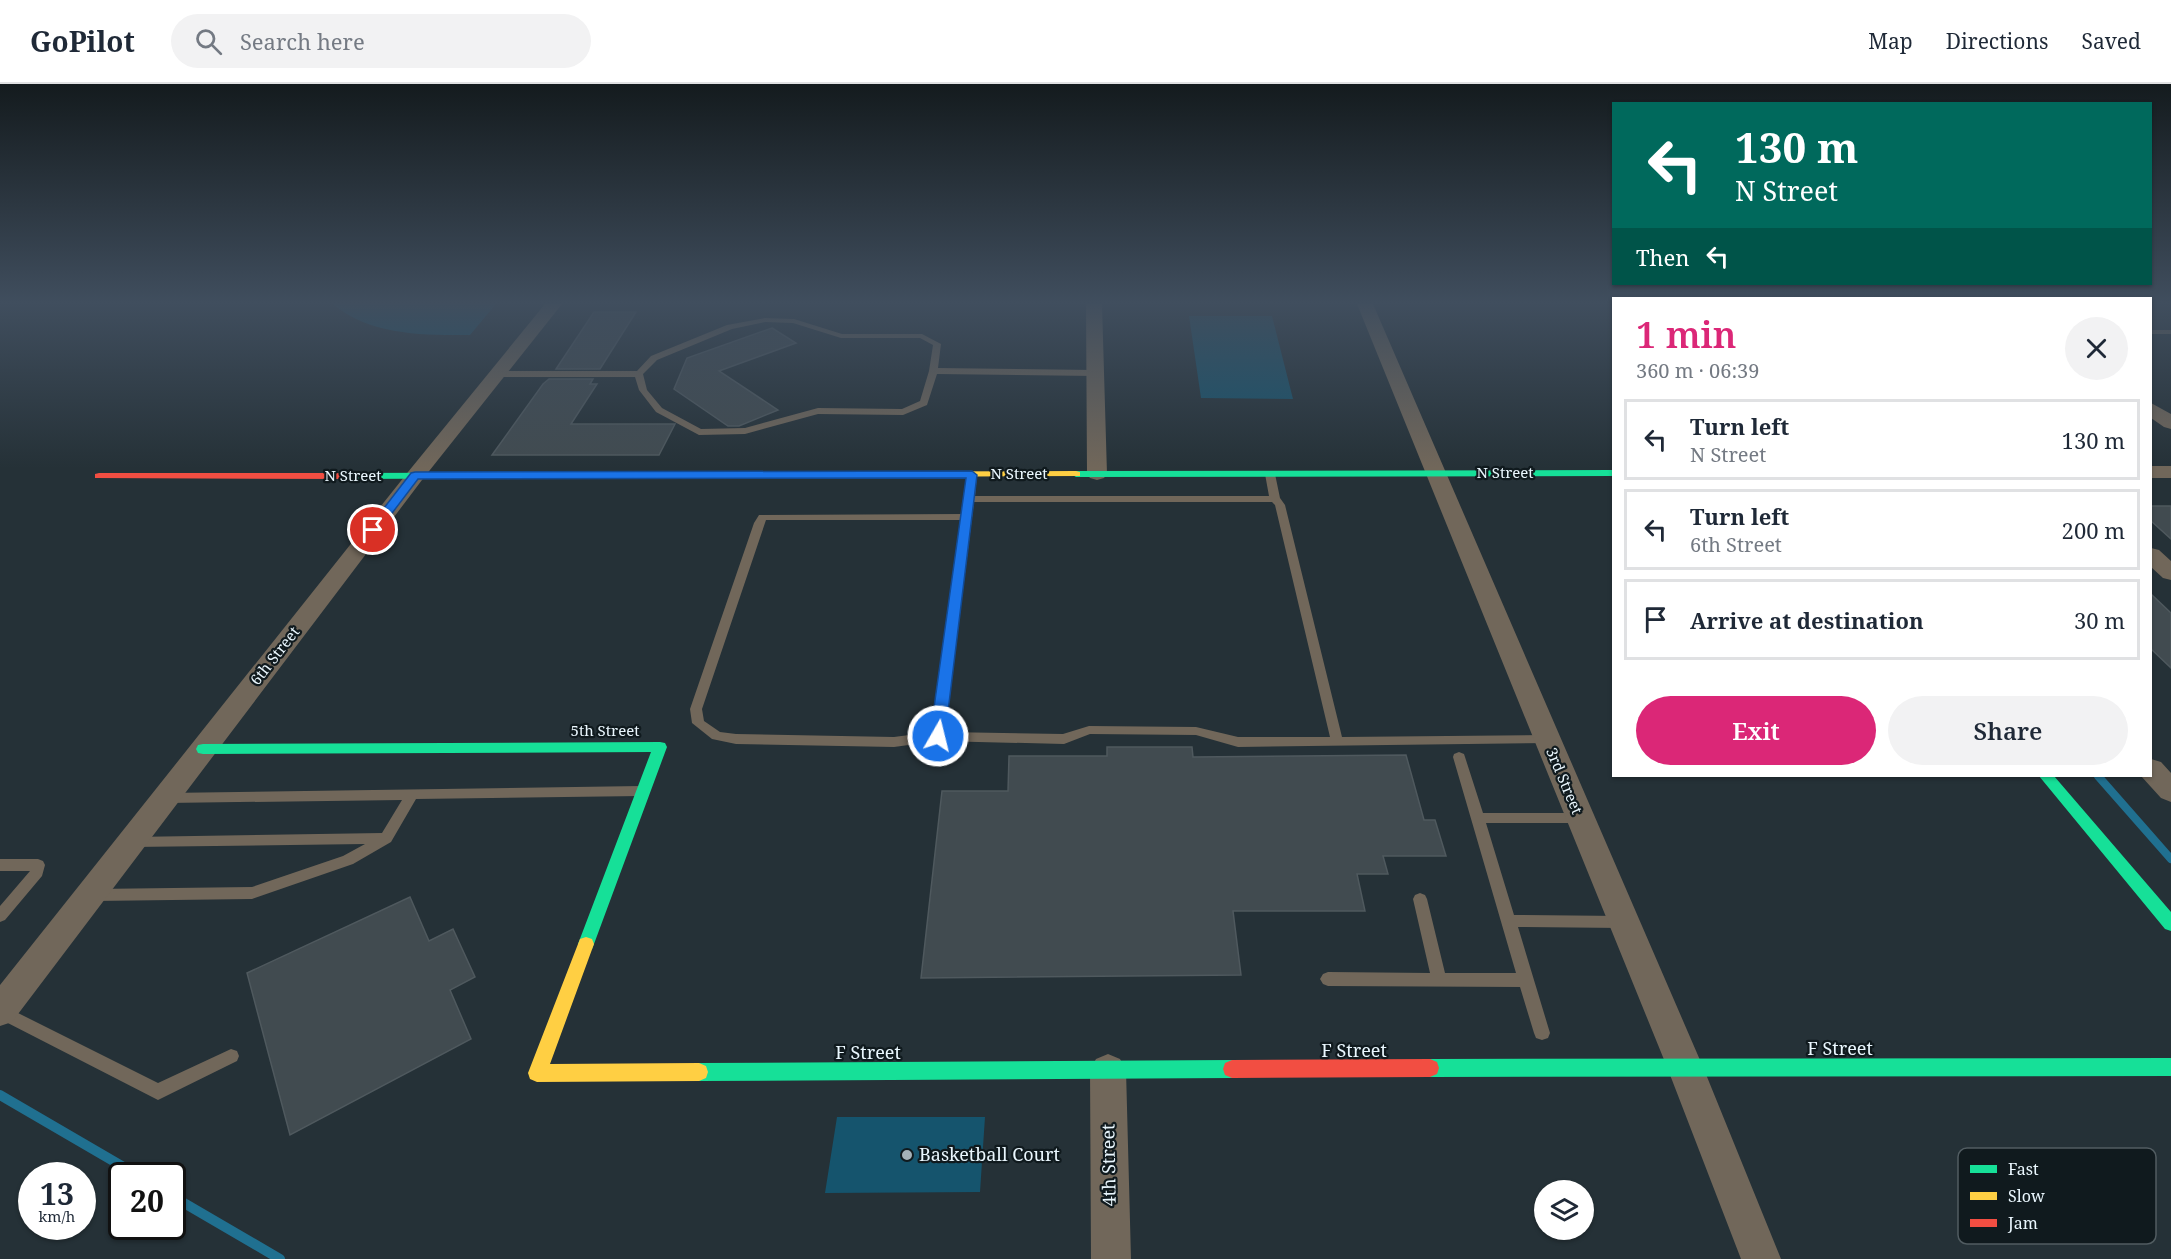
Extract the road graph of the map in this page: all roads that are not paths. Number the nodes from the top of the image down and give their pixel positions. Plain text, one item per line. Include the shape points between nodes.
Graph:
1 (511, 359) edge
2 (653, 359) edge
3 (935, 359) edge
4 (1095, 359) edge
5 (1388, 359) edge
6 (933, 371) junction
7 (1095, 373) junction
8 (499, 374) junction
9 (639, 374) junction
10 (2152, 410) edge
11 (2171, 423) edge
12 (2152, 472) edge
13 (2171, 472) edge
14 (1612, 473) edge
15 (1097, 474) junction
16 (1270, 474) junction
17 (1435, 474) junction
18 (972, 475) junction
19 (99, 476) dead end
20 (415, 476) junction
21 (969, 499) junction
22 (1275, 499) junction
23 (967, 517) junction
24 (2152, 556) edge
25 (2171, 573) edge
26 (938, 736) junction
27 (1547, 740) junction
28 (1337, 741) junction
29 (203, 749) junction
30 (1459, 757) dead end
31 (2152, 770) edge
32 (2047, 777) edge
33 (643, 791) junction
34 (2171, 791) edge
35 (412, 795) junction
36 (165, 798) junction
37 (1477, 818) junction
38 (1580, 818) junction
39 (386, 838) junction
40 (131, 842) junction
41 (0, 865) edge
42 (90, 895) junction
43 (1420, 899) dead end
44 (0, 916) edge
45 (1508, 921) junction
46 (1624, 922) junction
47 (2171, 924) edge
48 (1328, 978) dead end
49 (1439, 979) junction
50 (1526, 980) junction
51 (3, 1003) edge
52 (1542, 1033) dead end
53 (231, 1056) dead end
54 (1685, 1067) junction
55 (2171, 1067) edge
56 (2133, 1068) junction
57 (1108, 1070) junction
58 (537, 1073) joint
59 (2171, 1080) edge
60 (1111, 1259) edge
61 (1761, 1259) edge

1 - 8 street, 6th Street
2 - 9 lane
3 - 6 lane
4 - 7 street
5 - 17 street, 3rd Street
6 - 7 lane
6 - 9 lane via 924,404 903,412 818,411 745,431 699,432 659,410 642,390
7 - 15 street
8 - 9 lane
8 - 20 street, 6th Street
10 - 11 street
12 - 13 street
14 - 17 street, N Street
15 - 16 street, N Street
15 - 18 street, N Street
16 - 17 street, N Street
16 - 22 lane
17 - 27 street, 3rd Street
18 - 20 street, N Street
18 - 21 lane
19 - 20 street, N Street
20 - 29 street, 6th Street
21 - 22 lane
21 - 23 lane
22 - 28 lane via 1280,506
23 - 26 lane
23 - 26 lane via 763,517 696,709 698,723 717,736 736,739 894,742
24 - 25 street
26 - 28 lane via 1064,739 1089,730 1196,731 1238,742
27 - 28 lane
27 - 38 street, 3rd Street
29 - 33 street, 5th Street via 660,747
29 - 36 street, 6th Street
30 - 37 lane
31 - 34 street
32 - 47 street
33 - 35 lane
33 - 58 street, 5th Street
35 - 36 lane
35 - 39 lane
36 - 40 street, 6th Street
37 - 38 lane
37 - 45 lane
38 - 46 street, 3rd Street
39 - 40 lane
39 - 42 lane via 348,860 252,893
40 - 42 street, 6th Street
41 - 44 lane via 38,865 37,872
42 - 51 street, 6th Street
43 - 49 lane
45 - 46 lane
45 - 50 lane
46 - 54 street, 3rd Street
48 - 49 lane
49 - 50 lane
50 - 52 lane
51 - 53 lane via 158,1092
54 - 56 street, F Street
54 - 57 street, F Street
54 - 61 street, 3rd Street
55 - 56 street, F Street
56 - 59 street
57 - 58 street, F Street
57 - 60 street, 4th Street

